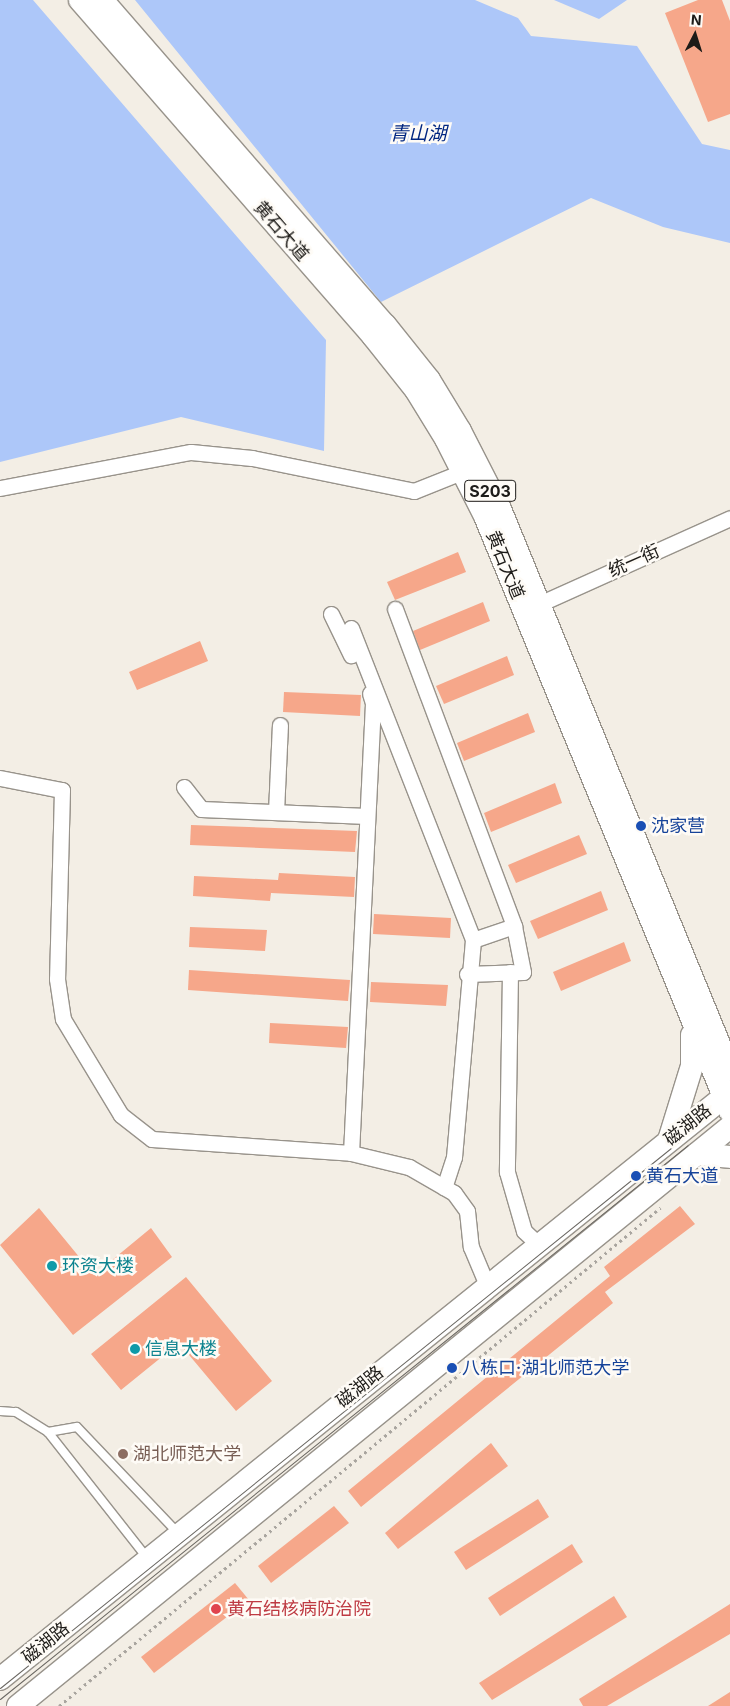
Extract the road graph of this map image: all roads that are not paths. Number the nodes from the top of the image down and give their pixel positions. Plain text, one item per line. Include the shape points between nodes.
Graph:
1 (80, 0) edge
2 (102, 0) edge
3 (470, 468) junction
4 (0, 488) edge
5 (730, 518) edge
6 (539, 604) junction
7 (395, 610) dead end
8 (331, 614) dead end
9 (351, 628) dead end
10 (280, 725) dead end
11 (0, 778) edge
12 (184, 787) dead end
13 (276, 812) junction
14 (368, 816) junction
15 (514, 926) junction
16 (473, 940) junction
17 (510, 972) junction
18 (467, 974) junction
19 (700, 1021) junction
20 (730, 1041) edge
21 (730, 1071) edge
22 (727, 1100) edge
23 (730, 1126) edge
24 (669, 1140) junction
25 (352, 1153) junction
26 (697, 1154) junction
27 (730, 1157) edge
28 (444, 1187) junction
29 (538, 1244) junction
30 (487, 1285) junction
31 (0, 1411) edge
32 (48, 1432) junction
33 (178, 1534) junction
34 (148, 1560) junction
35 (0, 1679) edge
36 (18, 1706) edge

1 - 3 main road, 黄石大道 / S203 via 373,336 416,390
2 - 3 main road, 黄石大道 / S203 via 385,325 429,380
3 - 4 street via 414,491 252,458 191,452
3 - 6 main road, 黄石大道 / S203
3 - 19 main road, 黄石大道 / S203 via 485,516
5 - 6 street, 统一街
6 - 19 main road, 黄石大道 / S203
7 - 15 street
8 - 14 street via 373,703
9 - 16 street
10 - 13 street
11 - 25 street via 62,790 57,979 63,1019 121,1115 152,1139
12 - 13 street via 201,809
13 - 14 street
14 - 25 street
15 - 16 street
15 - 17 street via 523,972
16 - 18 street
17 - 18 street
17 - 29 street via 507,1172 524,1231
18 - 28 street via 454,1157
19 - 20 main road
19 - 21 main road, 黄石大道 / S203
19 - 22 main road, 黄石大道 / S203
19 - 24 main road via 692,1066
22 - 24 main road, 磁湖路
23 - 26 main road, 磁湖路
24 - 29 main road, 磁湖路
25 - 28 street via 409,1167
26 - 27 main road
26 - 36 main road, 磁湖路
28 - 30 street via 454,1193 467,1211 471,1247
29 - 30 main road, 磁湖路
30 - 33 main road, 磁湖路
31 - 32 lane via 16,1412
32 - 33 lane via 77,1427
32 - 34 lane
33 - 34 main road, 磁湖路
34 - 35 main road, 磁湖路

